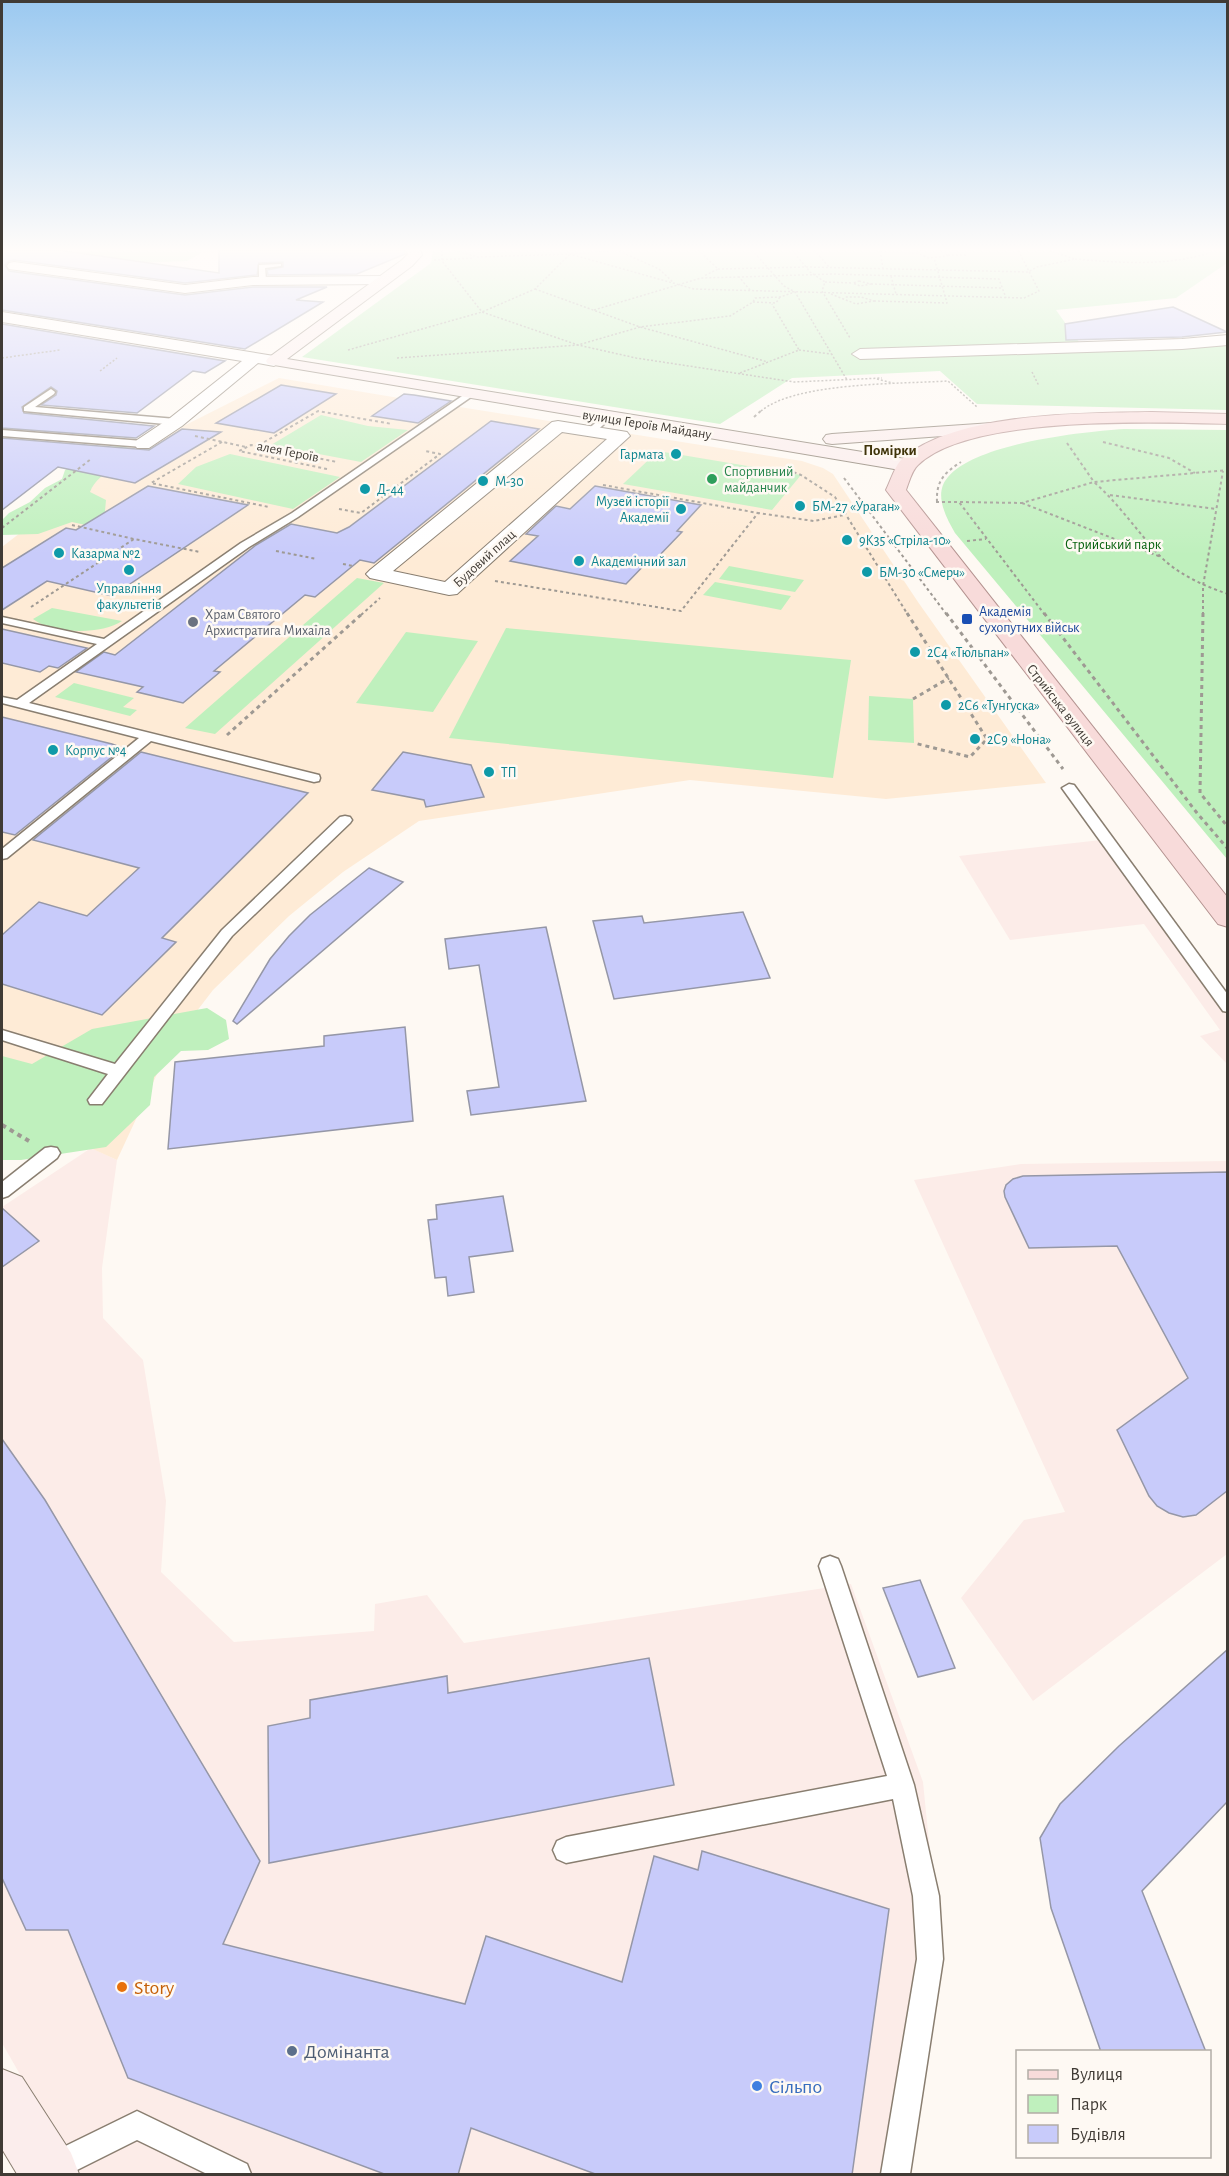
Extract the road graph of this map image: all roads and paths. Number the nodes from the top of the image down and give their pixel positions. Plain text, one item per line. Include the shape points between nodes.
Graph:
1 (49, 352) edge
2 (215, 352) edge
3 (287, 352) edge
4 (486, 352) edge
5 (614, 352) edge
6 (730, 352) edge
7 (795, 352) edge
8 (812, 352) edge
9 (939, 352) edge
10 (832, 354) joint
11 (860, 354) edge
12 (2, 358) edge
13 (255, 358) junction
14 (395, 358) dead end
15 (274, 361) junction
16 (768, 362) junction
17 (1032, 372) dead end
18 (738, 374) junction
19 (940, 374) dead end
20 (874, 378) dead end
21 (847, 380) junction
22 (948, 381) junction
23 (896, 384) junction
24 (1039, 386) dead end
25 (836, 388) junction
26 (51, 392) dead end
27 (468, 395) junction
28 (981, 411) dead end
29 (607, 418) junction
30 (1227, 419) edge
31 (176, 422) junction
32 (749, 422) dead end
33 (992, 428) junction
34 (419, 429) junction
35 (591, 431) junction
36 (2, 433) edge
37 (192, 435) dead end
38 (1072, 439) dead end
39 (1099, 441) dead end
40 (114, 442) junction
41 (222, 442) junction
42 (143, 444) joint
43 (773, 444) junction
44 (395, 445) junction
45 (258, 446) junction
46 (247, 447) junction
47 (963, 461) dead end
48 (906, 465) junction
49 (364, 467) junction
50 (785, 469) dead end
51 (1227, 470) edge
52 (1223, 471) junction
53 (1196, 473) junction
54 (354, 474) junction
55 (572, 479) junction
56 (1094, 482) junction
57 (1109, 495) junction
58 (933, 502) dead end
59 (937, 502) junction
60 (959, 502) junction
61 (1022, 503) junction
62 (312, 504) junction
63 (1216, 509) junction
64 (299, 513) junction
65 (758, 513) junction
66 (844, 515) junction
67 (72, 525) dead end
68 (2, 528) edge
69 (134, 539) junction
70 (987, 539) junction
71 (958, 542) dead end
72 (245, 545) junction
73 (903, 546) dead end
74 (1161, 557) junction
75 (227, 558) junction
76 (316, 559) dead end
77 (343, 564) dead end
78 (356, 567) dead end
79 (924, 573) dead end
80 (916, 574) junction
81 (464, 576) junction
82 (400, 579) junction
83 (1203, 586) junction
84 (1227, 594) edge
85 (33, 606) dead end
86 (2, 620) edge
87 (958, 620) dead end
88 (950, 621) junction
89 (106, 643) junction
90 (949, 678) junction
91 (913, 699) dead end
92 (2, 700) edge
93 (18, 705) junction
94 (148, 737) junction
95 (914, 743) dead end
96 (208, 752) junction
97 (1064, 770) dead end
98 (314, 778) dead end
99 (1069, 788) dead end
100 (345, 820) dead end
101 (1227, 828) edge
102 (1227, 849) edge
103 (2, 855) edge
104 (1227, 918) edge
105 (1227, 1007) edge
106 (2, 1035) edge
107 (118, 1071) junction
108 (96, 1100) dead end
109 (51, 1153) dead end
110 (2, 1191) edge
111 (830, 1566) dead end
112 (902, 1785) junction
113 (566, 1850) dead end
114 (2, 2097) edge
115 (48, 2172) edge
116 (237, 2175) edge
117 (896, 2175) edge

1 - 12 path
2 - 13 street
3 - 15 main road
4 - 14 path
5 - 18 path
6 - 16 path
7 - 16 path
8 - 10 path
9 - 11 street
10 - 21 path
13 - 15 street
13 - 31 street
15 - 27 main road, вулиця Героїв Майдану
16 - 18 path
17 - 24 path
18 - 21 path via 801,382
19 - 22 path
20 - 23 path
21 - 25 path
22 - 23 path
22 - 28 path
23 - 25 path
25 - 32 path via 772,402
26 - 31 lane via 27,409
27 - 29 main road, вулиця Героїв Майдану
27 - 34 lane
29 - 35 lane
29 - 43 main road, вулиця Героїв Майдану
30 - 33 main road via 1135,417
31 - 42 street
33 - 43 main road, вулиця Героїв Майдану
33 - 48 main road via 944,443
34 - 44 lane
34 - 45 path via 318,411
35 - 55 street, Будовий плац via 621,436
35 - 82 street, Будовий плац via 558,426 377,574
36 - 40 lane
37 - 41 path
38 - 56 path via 1064,438
39 - 53 path via 1169,458
40 - 42 lane
40 - 68 path
41 - 46 path
41 - 64 path via 151,483
43 - 48 main road, вулиця Героїв Майдану
44 - 49 lane
44 - 62 path via 440,454 361,513
45 - 46 path, алея Героїв
45 - 49 path, алея Героїв
46 - 54 path, алея Героїв via 239,452
47 - 59 path via 940,476
48 - 104 main road, Стрийська вулиця via 896,479 901,499
49 - 54 lane
50 - 66 path via 835,497
51 - 52 path
52 - 53 path
52 - 63 path
53 - 56 path
54 - 62 lane
55 - 65 path
55 - 81 street, Будовий плац
56 - 57 path
56 - 61 path
57 - 63 path
57 - 74 path
58 - 59 path
59 - 60 path
60 - 61 path
60 - 70 path
61 - 74 path
62 - 64 lane
63 - 83 path
64 - 72 lane
65 - 66 path via 814,521
65 - 81 path via 681,611
66 - 90 path
67 - 69 path
69 - 75 path
69 - 85 path
70 - 71 path
70 - 102 path
72 - 75 lane
72 - 76 path
73 - 80 path via 896,546
74 - 83 path
75 - 89 lane
77 - 78 path
79 - 80 path
80 - 88 path
81 - 82 street, Будовий плац via 449,589
82 - 96 path
83 - 84 path
83 - 101 path via 1200,793
86 - 89 lane
87 - 88 path
88 - 97 path
89 - 93 lane
90 - 91 path
90 - 95 path via 987,739 970,757
92 - 93 lane
93 - 94 lane
94 - 96 lane
94 - 103 lane
96 - 98 lane
99 - 105 lane
100 - 107 lane via 227,933
106 - 107 lane
107 - 108 lane
109 - 110 lane
111 - 112 lane
112 - 113 lane
112 - 117 lane via 926,1896 930,1959
114 - 115 main road
115 - 116 lane via 137,2125

